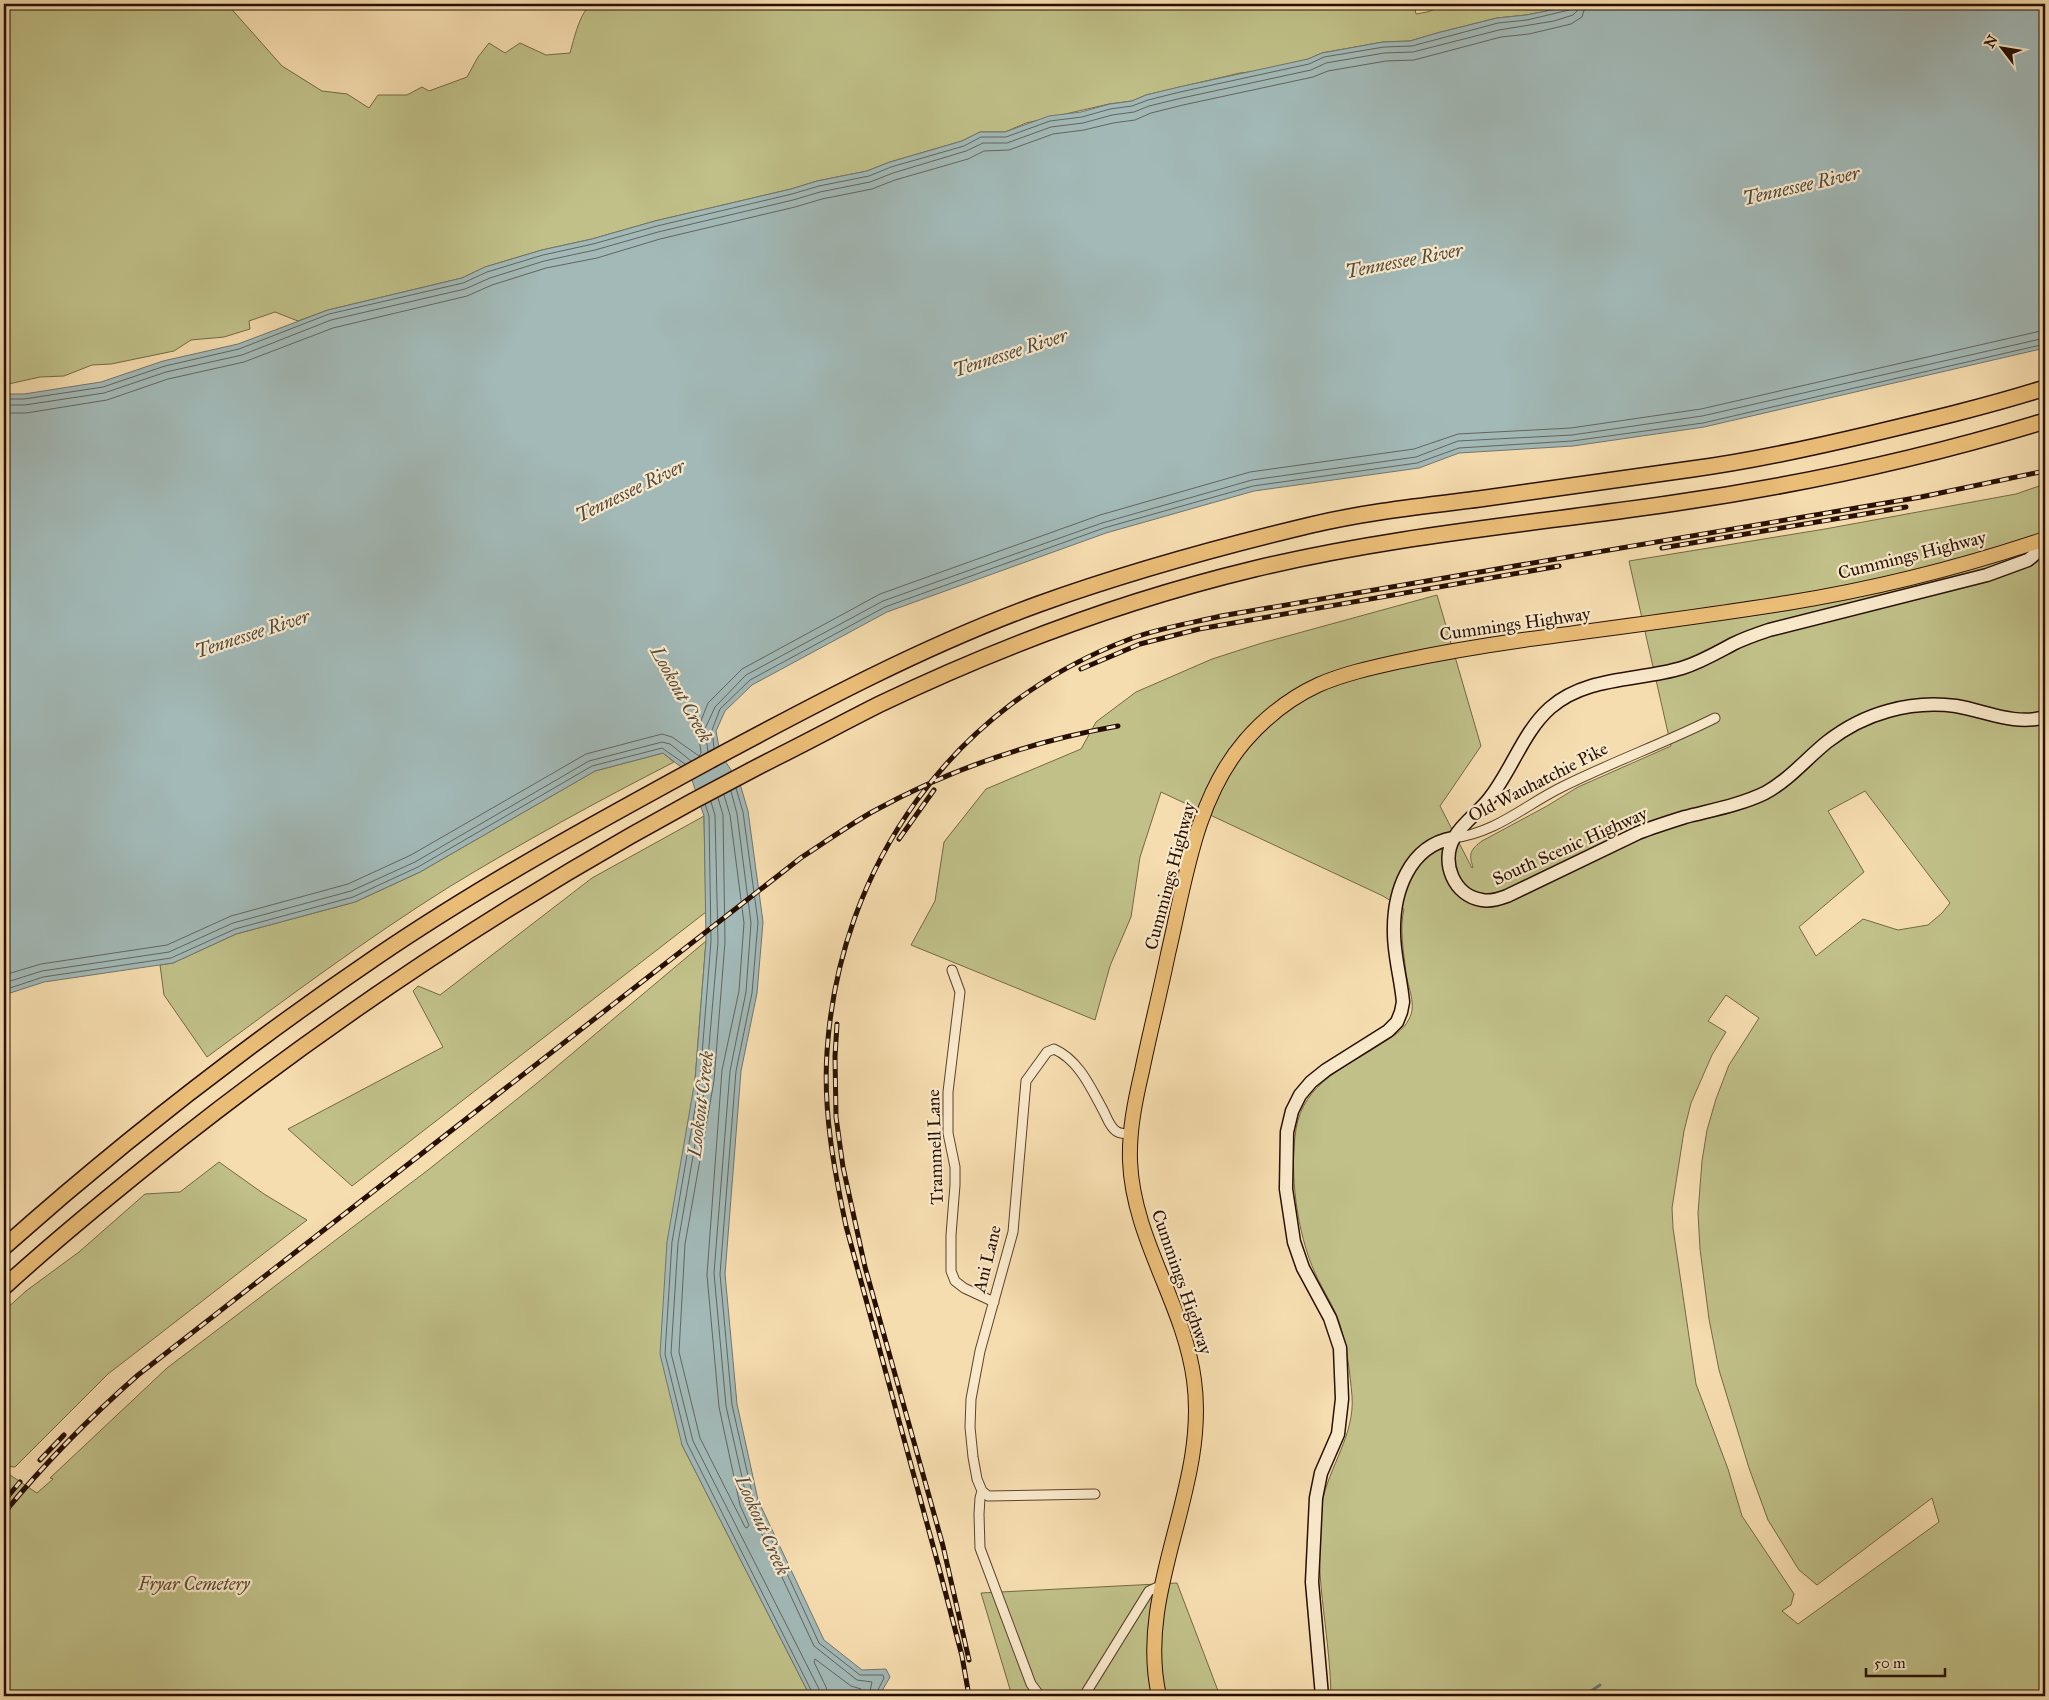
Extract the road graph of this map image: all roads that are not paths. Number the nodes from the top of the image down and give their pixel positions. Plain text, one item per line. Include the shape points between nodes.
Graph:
1 (2045, 388) edge
2 (2045, 421) edge
3 (2041, 541) edge
4 (2045, 717) edge
5 (1715, 718) dead end
6 (1453, 838) junction
7 (952, 970) dead end
8 (1131, 1134) junction
9 (4, 1247) edge
10 (4, 1287) edge
11 (994, 1302) junction
12 (982, 1491) junction
13 (1094, 1494) dead end
14 (1162, 1585) junction
15 (1040, 1696) edge
16 (1084, 1696) edge
17 (1159, 1696) edge
18 (1322, 1696) edge

1 - 9 highway via 1917,423 1702,468 1412,507 1320,523 1129,573 954,638 744,742 656,790 483,889 366,964 230,1062 110,1156
2 - 10 highway via 1793,483 1346,549 1255,569 1087,618 980,660 882,703 671,812 486,921 314,1037 236,1095 133,1176
3 - 6 main road via 2028,560 1987,575 1769,630 1682,668 1585,688 1568,695 1550,708 1533,727 1490,798
3 - 8 main road, Cummings Highway via 1956,566 1793,602 1461,650 1366,669 1317,686 1282,706 1234,756 1210,795 1201,818 1144,1061
4 - 6 main road, South Scenic Highway via 2018,720 1938,705 1887,711 1838,735 1765,793 1638,833 1496,900 1483,901 1460,890 1450,870
5 - 6 street, Old Wauhatchie Pike via 1560,788 1492,828 1472,836
6 - 18 main road, Old Wauhatchie Pike via 1425,849 1411,864 1404,879 1394,933 1403,1002 1397,1022 1311,1082 1292,1110 1287,1132 1286,1189 1294,1242 1303,1268 1330,1318 1340,1348 1342,1399 1338,1434 1321,1473 1316,1498 1312,1582
7 - 11 street, Trammell Lane via 960,992 948,1092 948,1133 955,1176 951,1271 955,1281 964,1288
8 - 11 street, Ani Lane via 1117,1133 1112,1127 1091,1089 1065,1054 1054,1049 1047,1052 1026,1081 1013,1232
8 - 14 main road, Cummings Highway via 1135,1202 1182,1329 1193,1372 1197,1407 1193,1458
11 - 12 street, Ani Lane via 980,1351 971,1408 973,1456
12 - 13 street via 988,1496
12 - 15 street via 980,1548 1031,1684
14 - 16 street via 1149,1591
14 - 17 main road, Cummings Highway via 1154,1640 1154,1674

